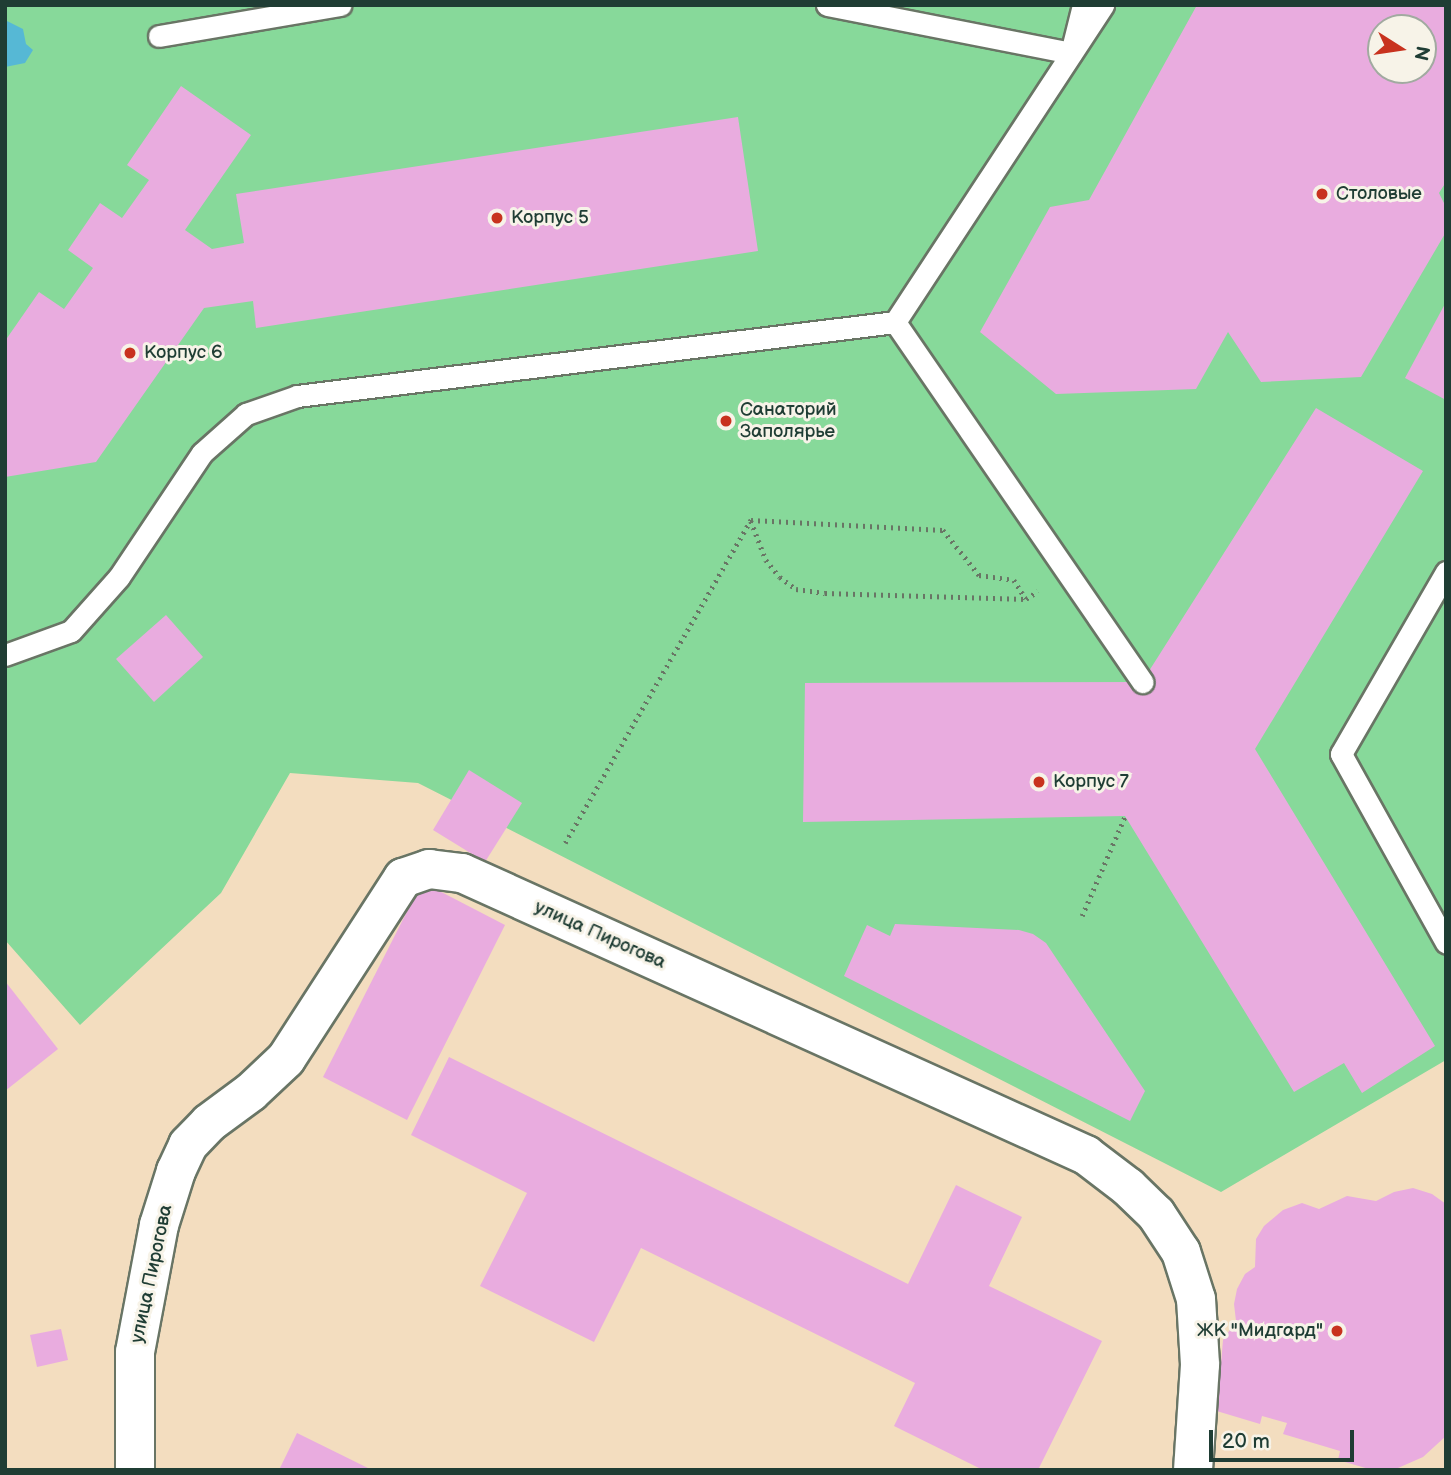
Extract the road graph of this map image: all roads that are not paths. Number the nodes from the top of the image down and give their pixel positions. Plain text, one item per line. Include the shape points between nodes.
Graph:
1 (340, 5) edge
2 (827, 5) edge
3 (1083, 5) edge
4 (1103, 5) edge
5 (159, 36) dead end
6 (1070, 53) junction
7 (895, 322) junction
8 (1446, 572) edge
9 (5, 655) edge
10 (1142, 682) dead end
11 (1446, 943) edge
12 (135, 1470) edge
13 (1193, 1470) edge

1 - 5 lane
2 - 6 lane
3 - 6 lane
4 - 6 lane
6 - 7 lane
7 - 9 lane via 306,394 246,414 202,453 119,577 71,631
7 - 10 lane
8 - 11 lane via 1340,754
12 - 13 street, улица Пирогова via 135,1352 159,1225 188,1145 286,1059 403,878 429,869 461,873 1086,1155 1128,1187 1156,1214 1181,1252 1196,1299 1200,1365

